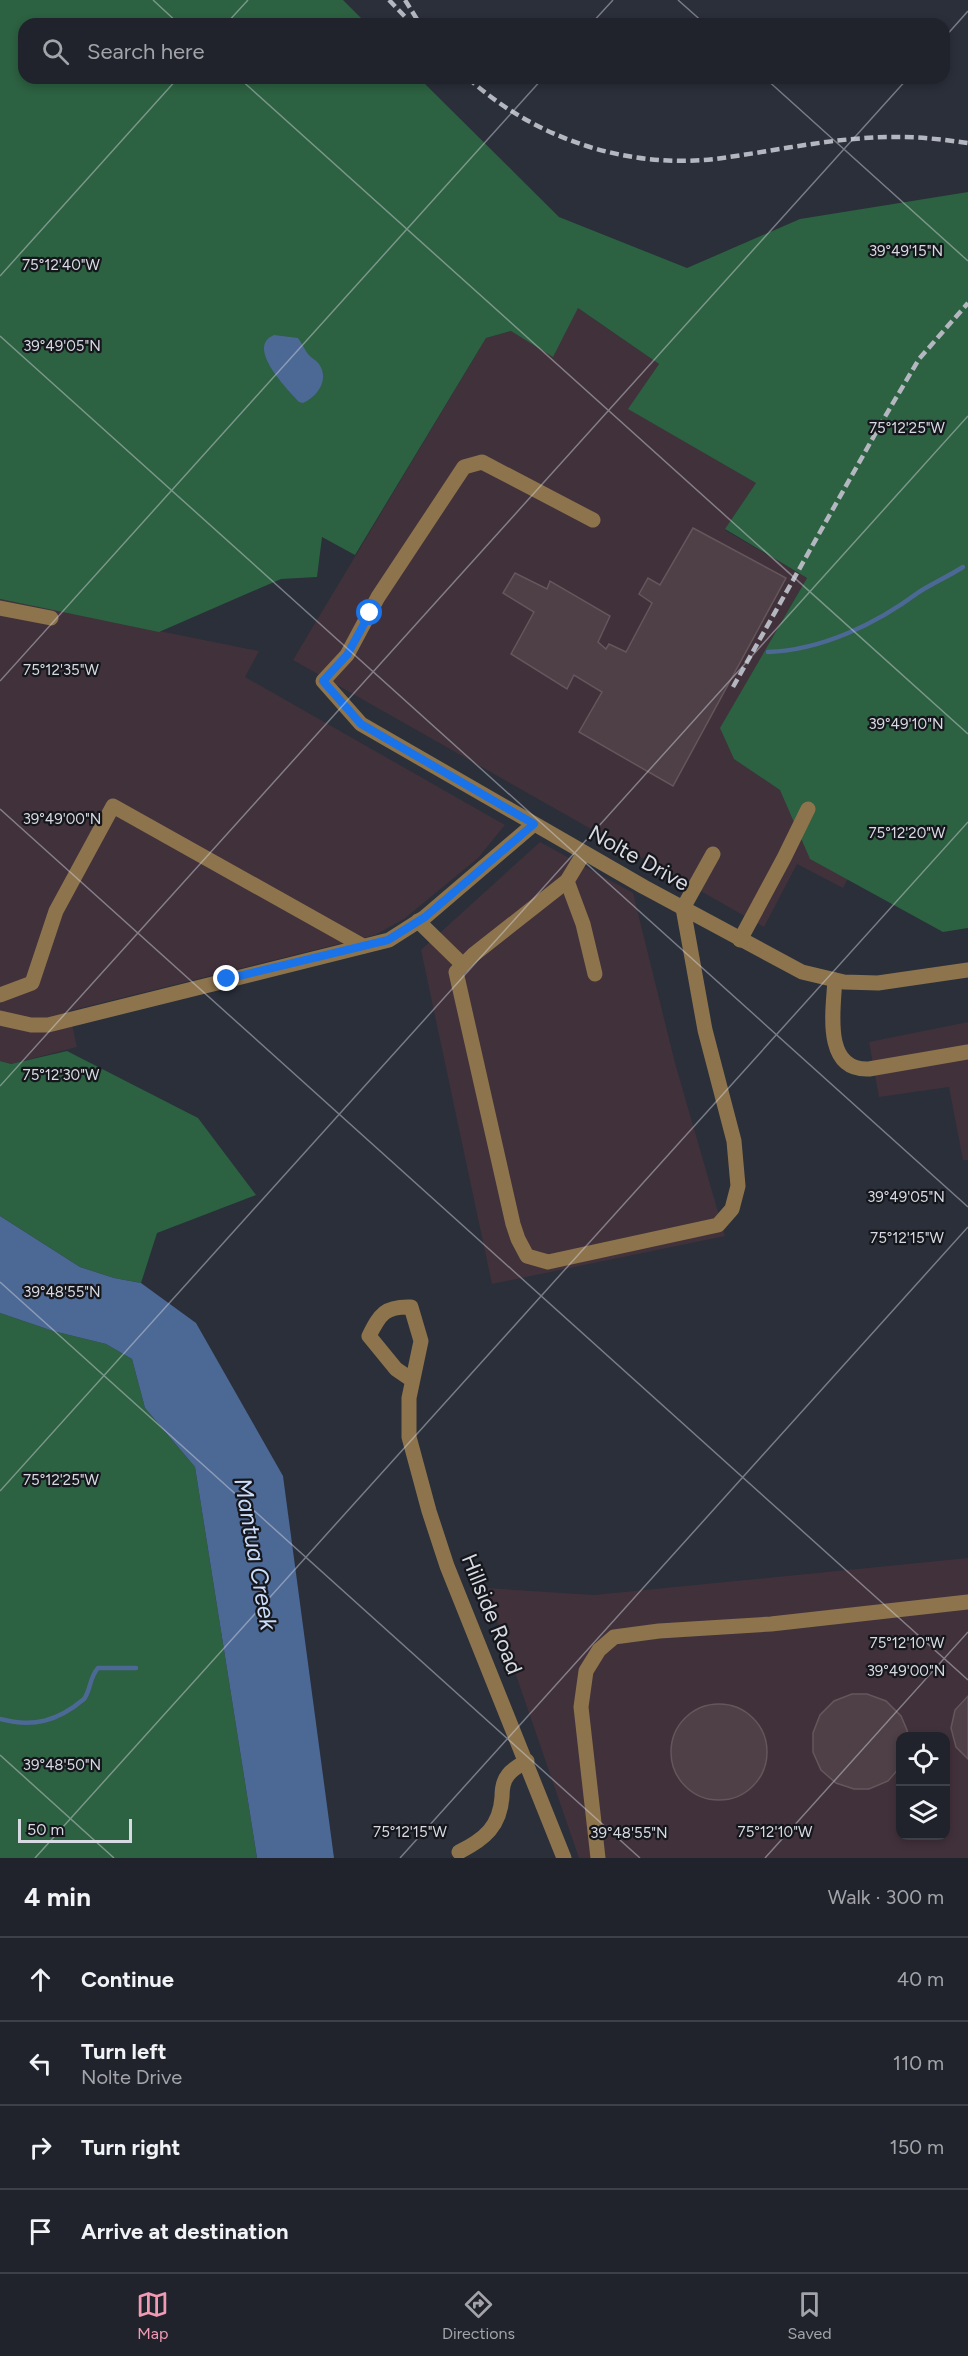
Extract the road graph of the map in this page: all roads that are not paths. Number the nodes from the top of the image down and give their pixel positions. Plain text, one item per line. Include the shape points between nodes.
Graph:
1 (593, 520) dead end
2 (0, 608) edge
3 (51, 618) dead end
4 (807, 809) dead end
5 (534, 824) junction
6 (584, 852) junction
7 (713, 854) dead end
8 (567, 881) junction
9 (683, 908) junction
10 (418, 921) junction
11 (740, 939) junction
12 (363, 946) junction
13 (463, 965) junction
14 (968, 970) edge
15 (595, 974) dead end
16 (834, 980) junction
17 (0, 995) edge
18 (0, 1018) edge
19 (968, 1052) edge
20 (412, 1380) junction
21 (968, 1602) edge
22 (527, 1761) junction
23 (459, 1852) dead end
24 (564, 1858) edge
25 (598, 1858) edge

1 - 5 street, Nolte Drive via 482,462 464,467 378,597 347,655 323,681 361,724
2 - 3 street
4 - 11 street
5 - 6 street, Nolte Drive
5 - 10 street
6 - 8 street
6 - 9 street, Nolte Drive
7 - 9 street
8 - 13 street
8 - 15 street
9 - 11 street, Nolte Drive
9 - 13 street via 705,1030 734,1141 738,1186 732,1209 718,1225 548,1262 527,1256 513,1224 456,972
10 - 12 street via 388,940
10 - 13 street
11 - 16 street, Nolte Drive via 802,972
12 - 17 street via 113,806 56,911 32,983
12 - 18 street via 48,1025
14 - 16 street, Nolte Drive via 878,984
16 - 19 street via 834,1035 840,1056 848,1066 869,1069
20 - 20 street, Hillside Road via 396,1369 369,1336 379,1315 395,1306 411,1307 418,1324 421,1341
20 - 22 street, Hillside Road via 409,1437 434,1530
21 - 25 street via 614,1637 599,1650 586,1671 581,1707
22 - 23 street via 504,1781 494,1827
22 - 24 street, Hillside Road

